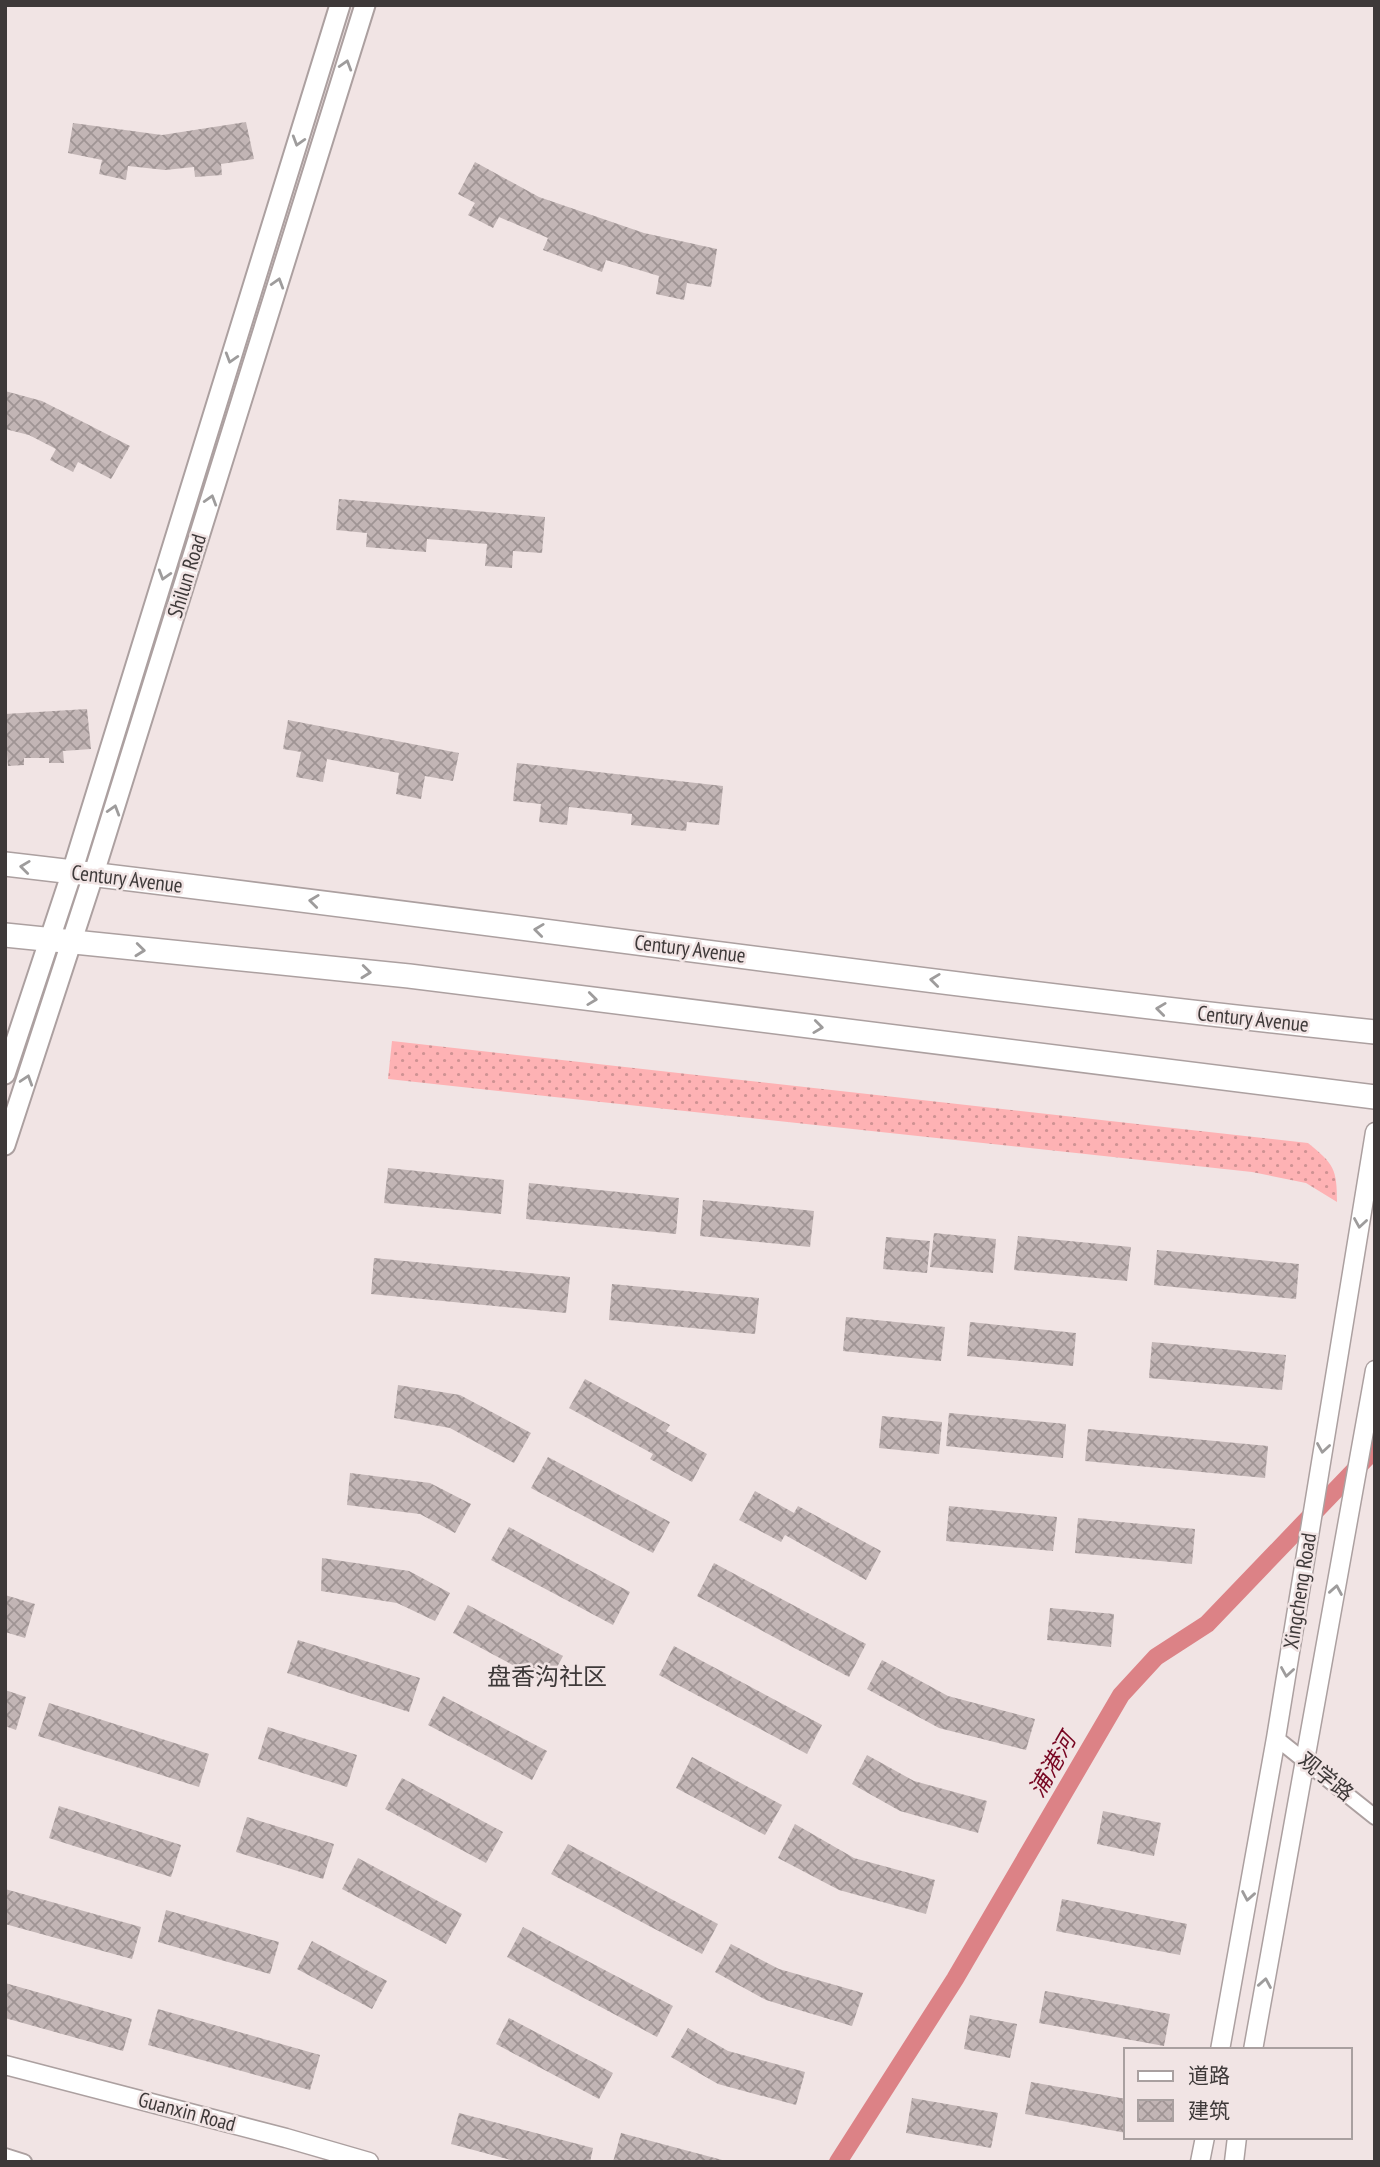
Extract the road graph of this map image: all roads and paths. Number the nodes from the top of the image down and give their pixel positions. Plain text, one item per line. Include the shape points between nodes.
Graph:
1 (340, 5) edge
2 (365, 5) edge
3 (5, 864) edge
4 (83, 874) junction
5 (5, 935) edge
6 (61, 941) junction
7 (1375, 1032) edge
8 (5, 1074) edge
9 (1375, 1097) edge
10 (1375, 1132) edge
11 (5, 1145) edge
12 (1375, 1370) edge
13 (1276, 1738) junction
14 (1306, 1760) junction
15 (1375, 1817) edge
16 (1220, 2048) edge
17 (1253, 2048) edge
18 (5, 2065) edge
19 (1205, 2139) edge
20 (1237, 2139) edge
21 (5, 2156) edge
22 (24, 2162) edge
23 (369, 2162) edge
24 (1200, 2162) edge
25 (1234, 2162) edge

1 -> 4 main road, Shilun Road
4 -> 2 main road, Shilun Road
4 -> 3 main road, Century Avenue
4 - 6 main road, Shilun Road
7 -> 4 main road, Century Avenue
5 - 6 main road
6 - 8 main road, Shilun Road
6 -> 9 main road via 408,976
11 -> 6 main road, Shilun Road
10 -> 13 street, Xingcheng Road
14 -> 12 street, Xingcheng Road
13 - 14 street, 观学路
13 -> 16 street, Xingcheng Road
14 - 15 street, 观学路
17 -> 14 street, Xingcheng Road
18 - 23 street, Guanxin Road
19 - 24 street
20 - 25 street
21 - 22 street

